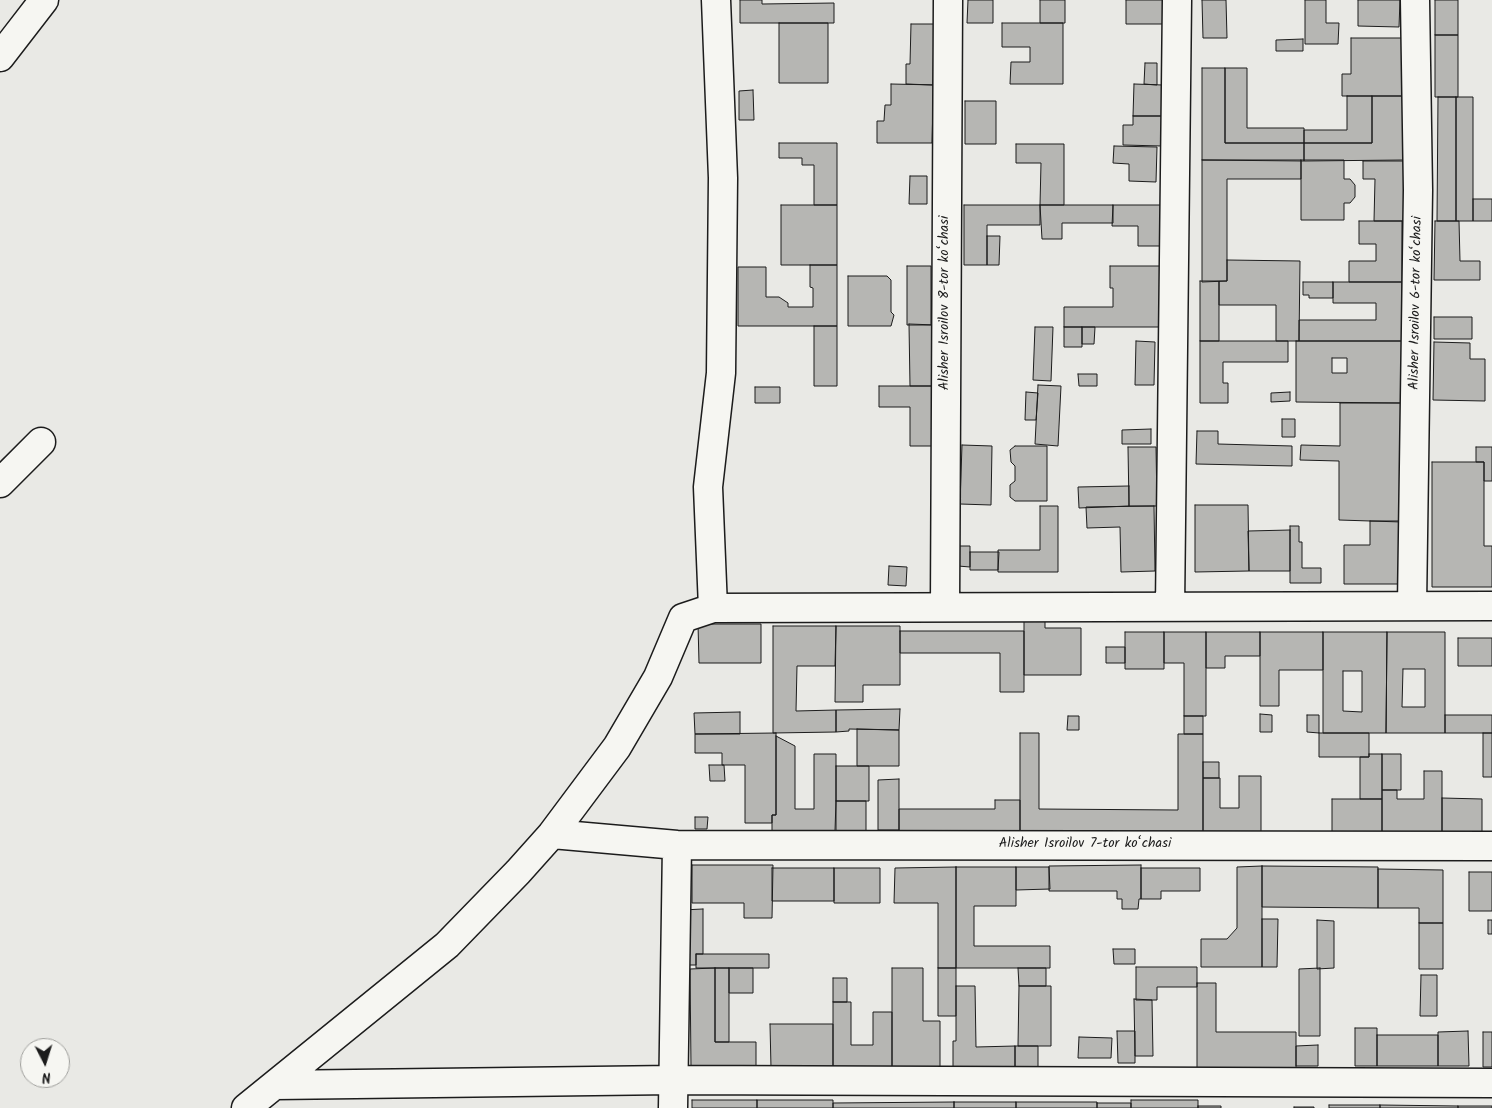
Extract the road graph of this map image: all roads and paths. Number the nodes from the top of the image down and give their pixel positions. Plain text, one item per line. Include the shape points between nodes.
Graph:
1 (44, 0) edge
2 (716, 0) edge
3 (948, 0) edge
4 (1177, 0) edge
5 (1415, 0) edge
6 (0, 57) edge
7 (41, 442) dead end
8 (2, 476) edge
9 (1412, 605) junction
10 (945, 606) junction
11 (1492, 606) edge
12 (1170, 607) junction
13 (713, 608) junction
14 (552, 834) junction
15 (677, 844) junction
16 (1492, 846) edge
17 (673, 1080) junction
18 (1492, 1083) edge
19 (275, 1085) junction
20 (246, 1108) edge
21 (673, 1108) edge

1 - 6 street
2 - 13 street via 723,188 721,374 708,487
3 - 10 street, Alisher Isroilov 8-tor ko‘chasi
4 - 12 street
5 - 9 street, Alisher Isroilov 6-tor ko‘chasi via 1418,190
7 - 8 street
9 - 11 street
9 - 12 street
10 - 12 street
10 - 13 street
13 - 14 street via 683,618 658,677 617,747
14 - 15 street, Alisher Isroilov 7-tor ko‘chasi
14 - 19 street via 447,945
15 - 16 street, Alisher Isroilov 7-tor ko‘chasi
15 - 17 street
17 - 18 street
17 - 19 street
17 - 21 street
19 - 20 street

